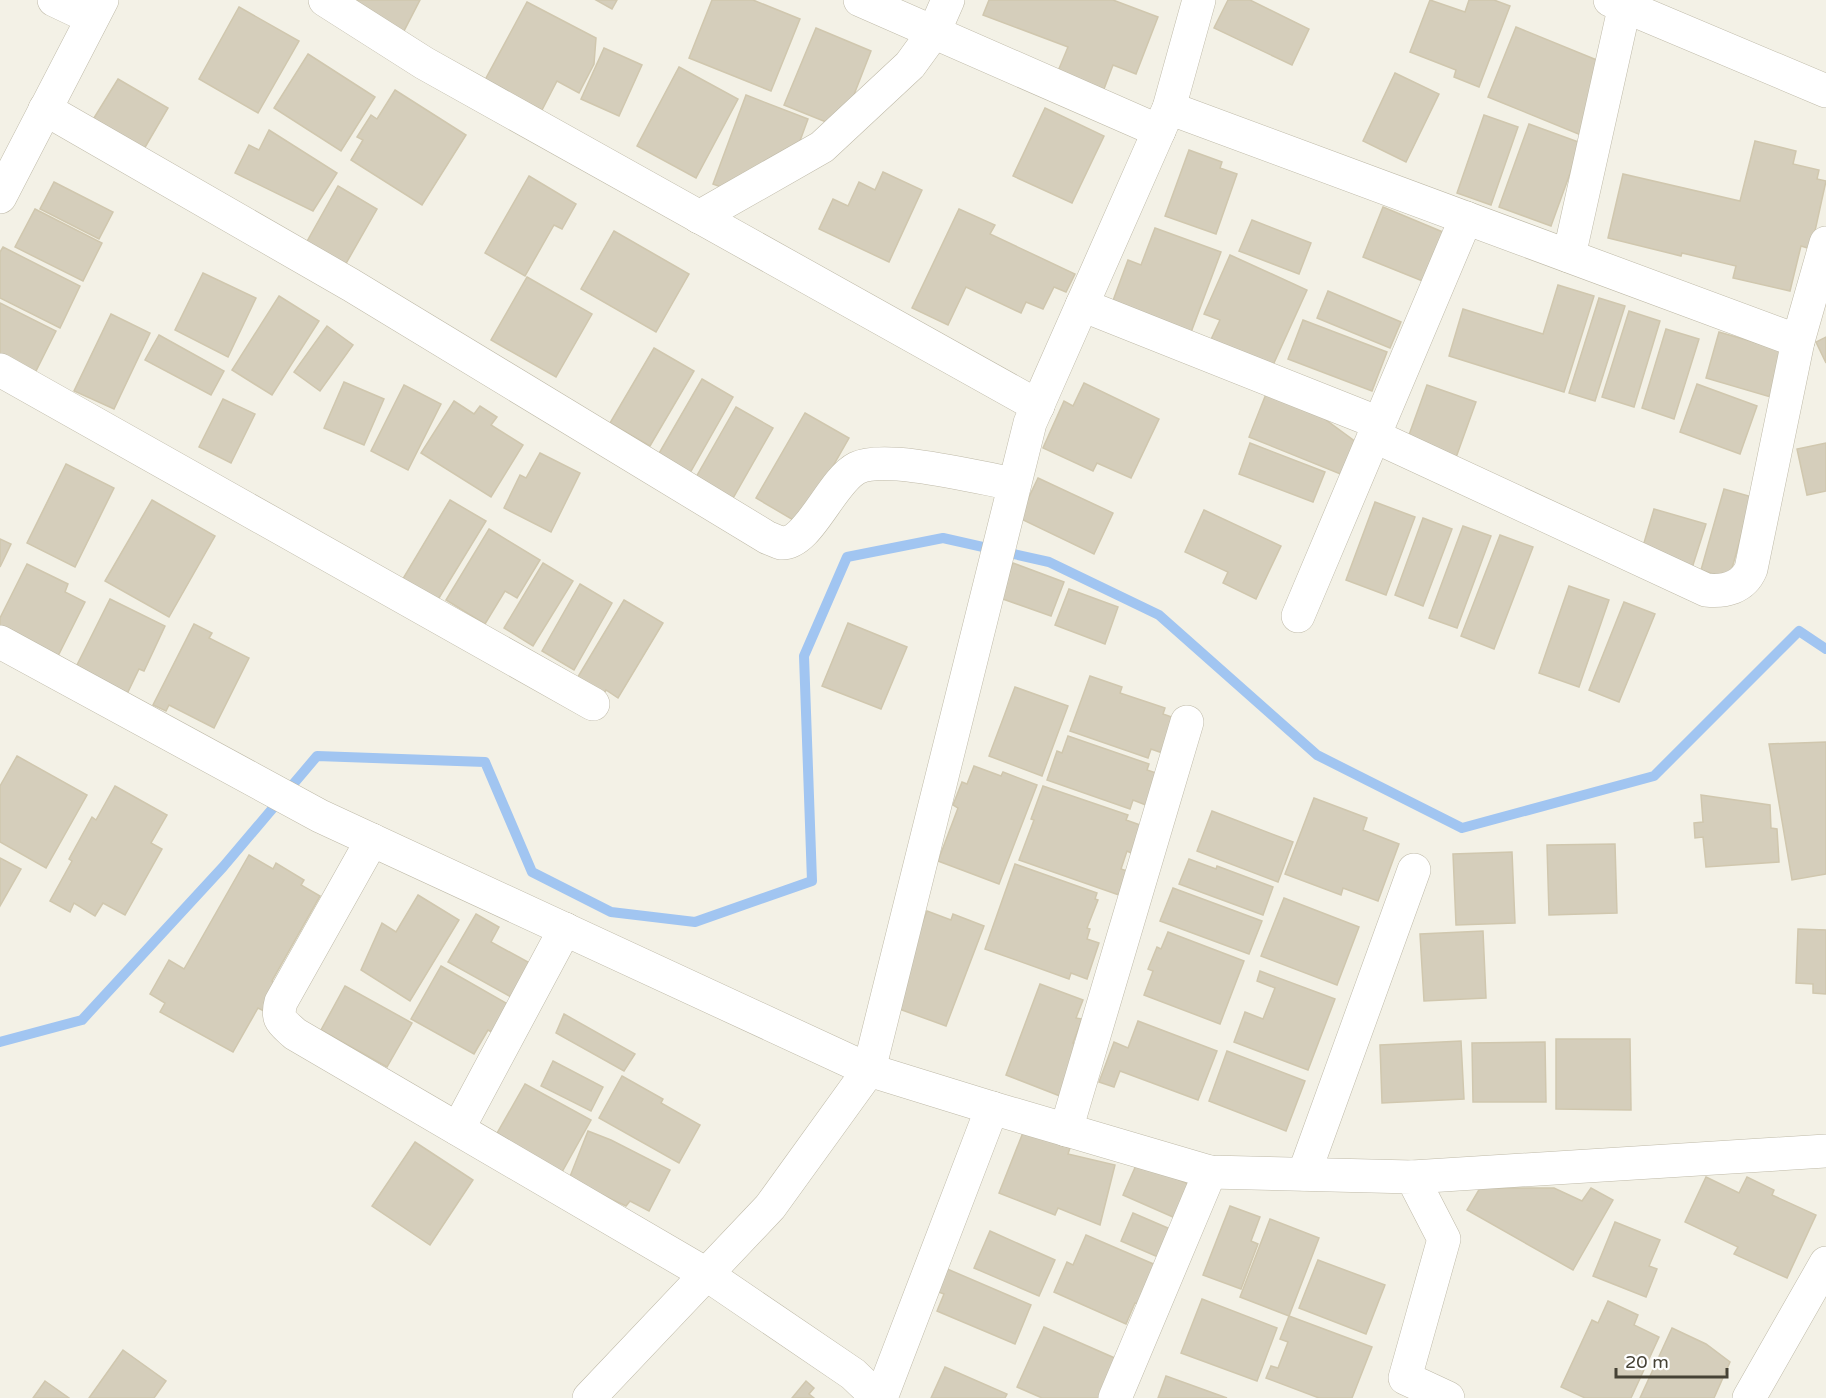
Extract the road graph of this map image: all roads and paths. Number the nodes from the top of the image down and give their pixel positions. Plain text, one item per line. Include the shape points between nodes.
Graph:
1 (54, 0) edge
2 (325, 0) edge
3 (860, 0) edge
4 (948, 0) edge
5 (1199, 0) edge
6 (1620, 2) edge
7 (97, 9) edge
8 (934, 32) junction
9 (1826, 91) edge
10 (45, 109) junction
11 (1164, 119) junction
12 (0, 197) edge
13 (699, 217) junction
14 (1466, 218) junction
15 (1826, 243) edge
16 (1569, 256) junction
17 (1082, 305) junction
18 (1798, 341) junction
19 (0, 370) edge
20 (1038, 406) junction
21 (1377, 430) junction
22 (1011, 498) junction
23 (1298, 616) dead end
24 (0, 642) edge
25 (593, 704) dead end
26 (1187, 722) dead end
27 (372, 840) junction
28 (1414, 870) dead end
29 (565, 929) junction
30 (869, 1070) junction
31 (992, 1108) junction
32 (458, 1129) junction
33 (1066, 1130) junction
34 (1826, 1151) edge
35 (1210, 1172) junction
36 (1304, 1174) junction
37 (1412, 1177) junction
38 (1826, 1263) edge
39 (706, 1274) junction
40 (1402, 1388) edge
41 (589, 1398) edge
42 (879, 1398) edge
43 (1115, 1398) edge
44 (1448, 1398) edge
45 (1749, 1398) edge

1 - 7 street
2 - 13 street via 424,63
3 - 8 street
4 - 8 street
5 - 11 street
6 - 9 street
6 - 16 street
7 - 10 street
8 - 11 street
8 - 13 street via 910,65 822,147
10 - 12 street
10 - 22 street via 351,285 780,543 799,537 845,476 874,463 898,464
11 - 14 street
11 - 17 street
13 - 20 street
14 - 16 street
14 - 21 street
15 - 18 street
16 - 18 street
17 - 20 street
17 - 21 street
18 - 21 street via 1751,569 1743,583 1719,591 1706,590
19 - 25 street
20 - 22 street
21 - 23 street
22 - 30 street
24 - 27 street via 320,816
26 - 33 street
27 - 29 street
27 - 32 street via 278,1012 281,1022 295,1034
28 - 36 street
29 - 30 street
29 - 32 street
30 - 31 street
30 - 39 street via 770,1207
31 - 33 street
31 - 42 street
32 - 39 street
33 - 35 street
34 - 37 street
35 - 36 street
35 - 43 street
36 - 37 street
37 - 40 street via 1444,1239
38 - 45 street
39 - 41 street
39 - 42 street via 853,1374
40 - 44 street

